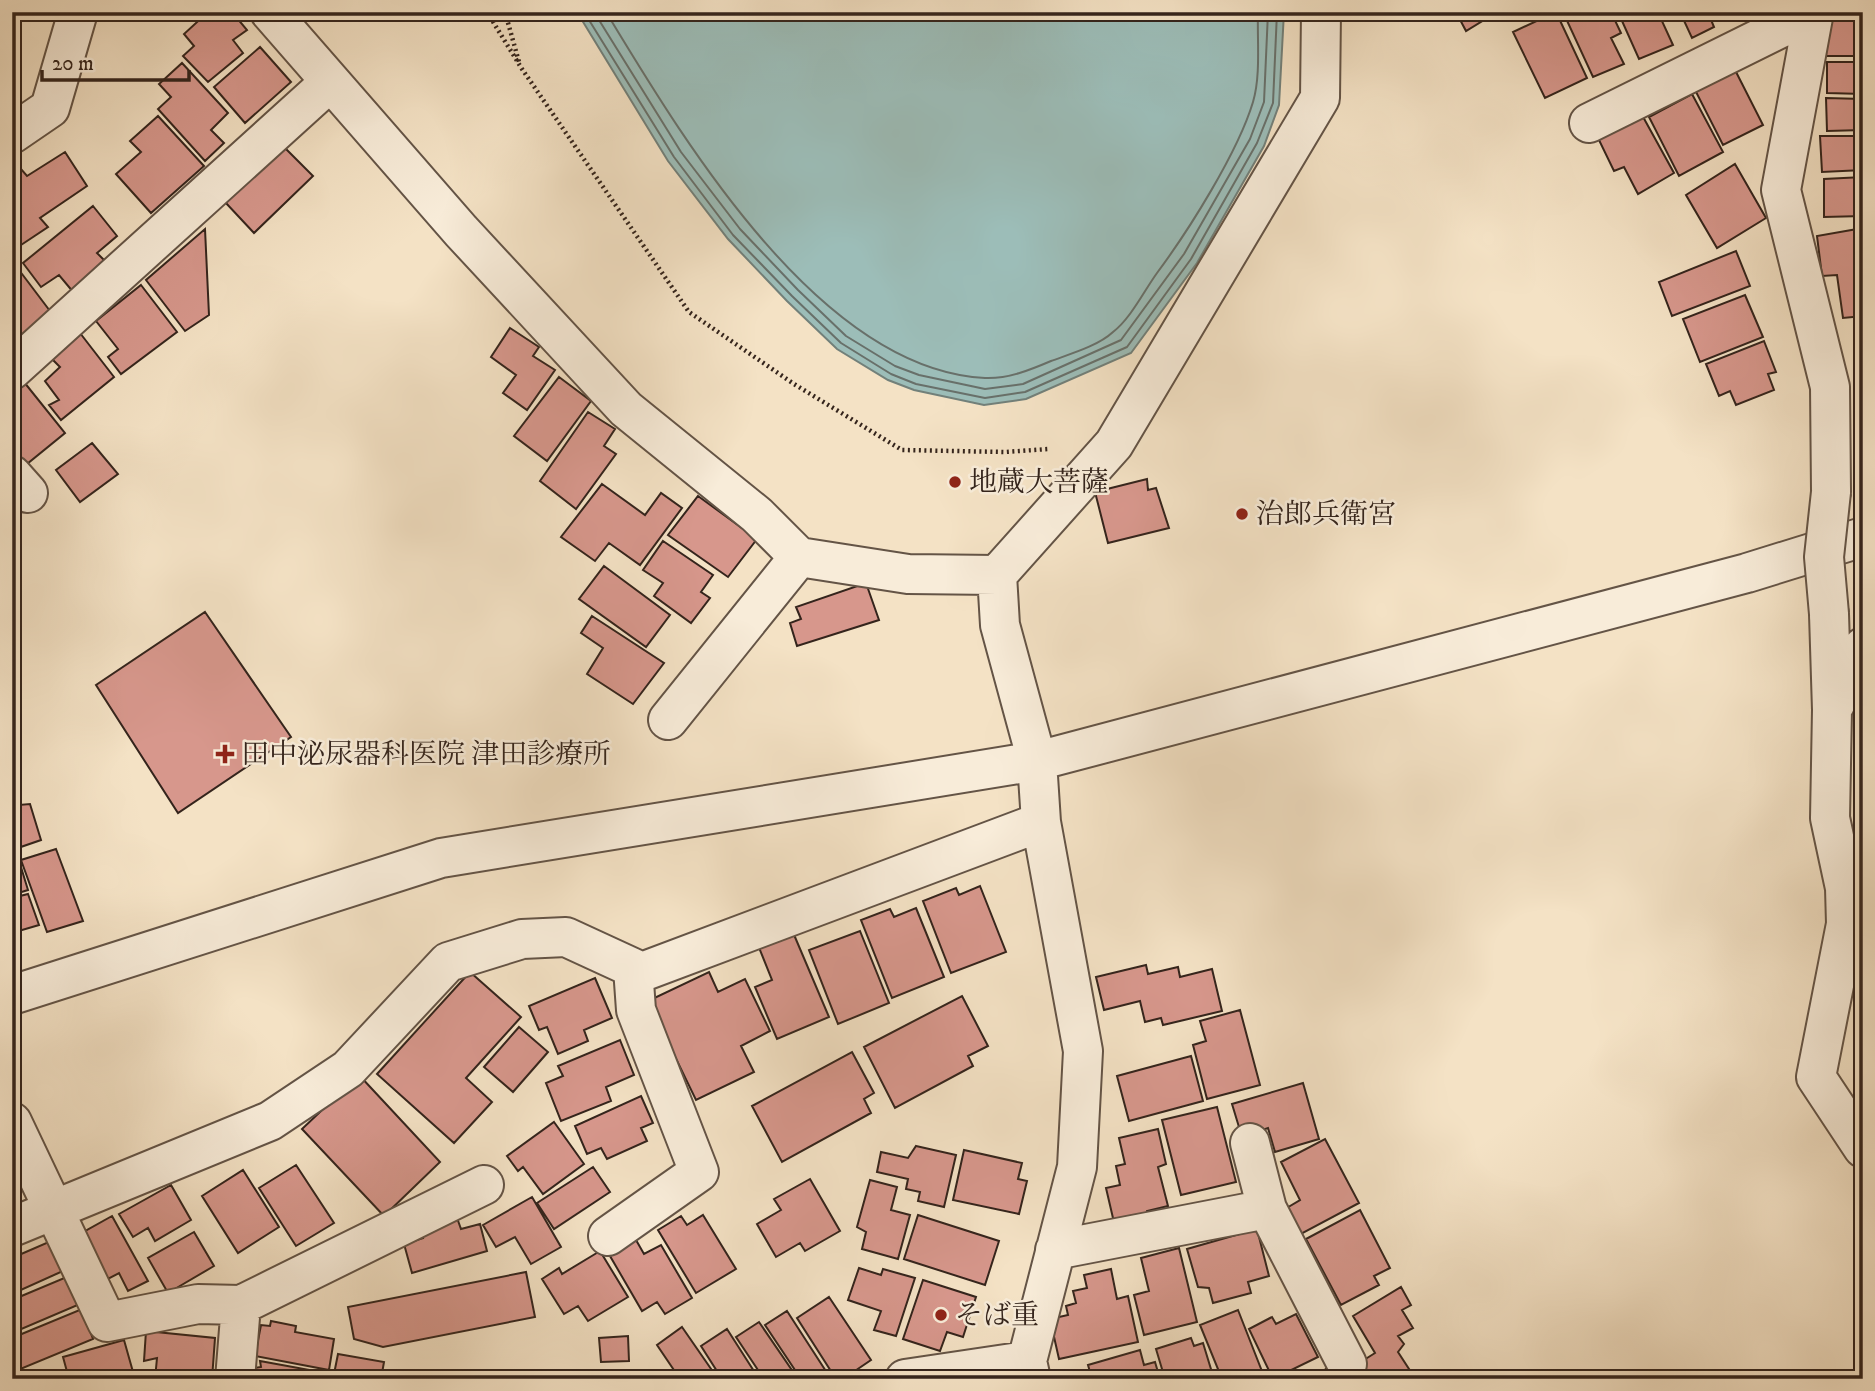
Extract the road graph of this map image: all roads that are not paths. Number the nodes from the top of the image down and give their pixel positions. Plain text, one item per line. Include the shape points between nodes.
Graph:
1 (78, 12) edge
2 (270, 12) edge
3 (1321, 12) edge
4 (1813, 12) edge
5 (330, 82) junction
6 (1589, 123) dead end
7 (12, 134) edge
8 (12, 370) edge
9 (1863, 537) edge
10 (799, 557) junction
11 (998, 575) junction
12 (1863, 647) edge
13 (1832, 710) junction
14 (668, 720) dead end
15 (1037, 761) junction
16 (1041, 822) junction
17 (633, 968) junction
18 (12, 995) edge
19 (12, 1122) edge
20 (1250, 1143) dead end
21 (1863, 1148) edge
22 (484, 1185) dead end
23 (1268, 1209) junction
24 (57, 1210) junction
25 (12, 1227) edge
26 (608, 1236) dead end
27 (1055, 1250) junction
28 (241, 1306) junction
29 (1347, 1364) dead end
30 (1029, 1370) edge
31 (235, 1379) edge
32 (905, 1379) edge

1 - 7 street via 50,108
2 - 5 street
3 - 11 street via 1320,97 1114,443
4 - 6 street
4 - 13 street, bridge via 1781,190 1830,387 1831,492 1824,557
5 - 8 street
5 - 10 street via 626,409 757,516
9 - 15 street via 1747,573
10 - 11 street via 908,575
10 - 14 street
11 - 15 street via 1000,625
12 - 13 street
13 - 21 street via 1830,818 1844,887 1846,924 1816,1077
15 - 16 street
15 - 18 street via 440,858
16 - 17 street via 642,972
16 - 27 street via 1083,1051 1077,1167
17 - 24 street via 566,937 522,939 448,962 348,1069 270,1121
17 - 26 street via 636,1010 699,1172
19 - 24 street
20 - 23 street
22 - 28 street
23 - 27 street
23 - 29 street
24 - 25 street
24 - 28 street via 107,1322 198,1304
27 - 30 street
28 - 31 street
30 - 32 street

